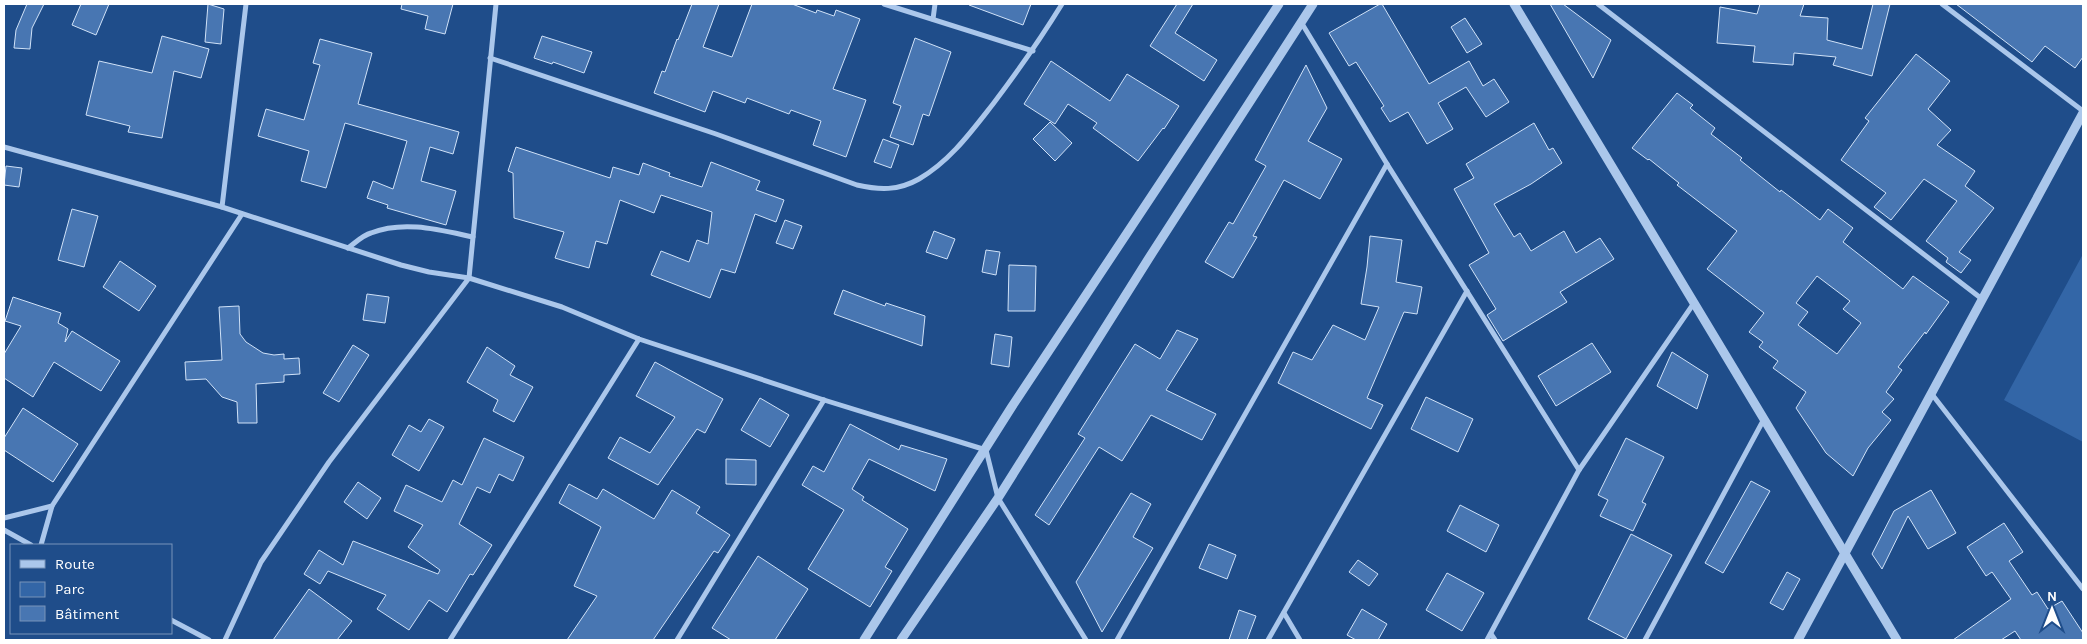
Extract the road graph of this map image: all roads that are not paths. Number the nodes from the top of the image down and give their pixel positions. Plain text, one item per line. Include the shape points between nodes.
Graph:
1 (246, 4) edge
2 (496, 4) edge
3 (884, 4) edge
4 (934, 4) edge
5 (1062, 4) edge
6 (1279, 4) edge
7 (1314, 4) edge
8 (1514, 4) edge
9 (1598, 4) edge
10 (1942, 4) edge
11 (933, 19) junction
12 (1301, 22) junction
13 (1033, 51) junction
14 (490, 58) junction
15 (2083, 112) edge
16 (4, 147) edge
17 (1387, 164) junction
18 (222, 207) junction
19 (242, 214) junction
20 (472, 237) junction
21 (348, 248) junction
22 (469, 278) junction
23 (1467, 292) junction
24 (1982, 299) junction
25 (1694, 303) junction
26 (639, 339) junction
27 (1931, 393) junction
28 (824, 400) junction
29 (1764, 419) junction
30 (986, 450) junction
31 (1579, 470) junction
32 (998, 498) junction
33 (52, 506) junction
34 (4, 518) edge
35 (4, 530) edge
36 (29, 544) edge
37 (41, 544) edge
38 (1844, 554) junction
39 (2083, 589) edge
40 (1284, 612) junction
41 (172, 621) edge
42 (1490, 634) junction
43 (209, 640) edge
44 (226, 640) edge
45 (450, 640) edge
46 (677, 640) edge
47 (864, 640) edge
48 (901, 640) edge
49 (1086, 640) edge
50 (1117, 640) edge
51 (1268, 640) edge
52 (1300, 640) edge
53 (1487, 640) edge
54 (1495, 640) edge
55 (1645, 640) edge
56 (1798, 640) edge
57 (1897, 640) edge

1 - 18 street
2 - 14 street
3 - 11 street
4 - 11 street
5 - 13 street
6 - 30 street
7 - 12 street
8 - 25 street
9 - 24 street
10 - 15 street
11 - 13 street
12 - 17 street
12 - 32 street
13 - 14 street via 962,144 944,161 918,180 880,190 856,185
14 - 20 street
15 - 24 street
16 - 18 street
17 - 23 street
17 - 50 street
18 - 19 street
19 - 21 street
19 - 33 street
20 - 21 street via 403,226 370,233
20 - 22 street
21 - 22 street via 429,272
22 - 26 street via 562,307
22 - 44 street via 329,462 261,562
23 - 31 street
23 - 40 street
24 - 27 street
25 - 29 street
25 - 31 street
26 - 28 street
26 - 45 street
27 - 38 street
27 - 39 street
28 - 30 street
28 - 46 street
29 - 38 street
29 - 55 street
30 - 32 street
30 - 47 street
31 - 42 street
32 - 48 street
32 - 49 street
33 - 34 street
33 - 37 street
35 - 36 street
38 - 56 street
38 - 57 street
40 - 51 street
40 - 52 street
41 - 43 street
42 - 53 street
42 - 54 street

